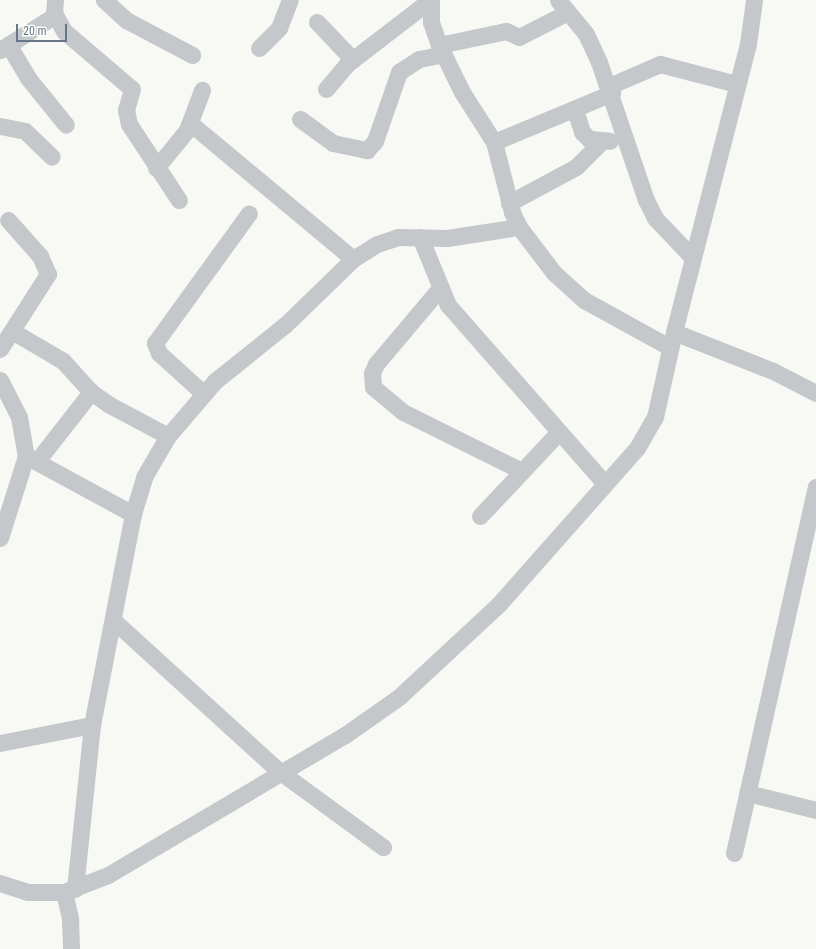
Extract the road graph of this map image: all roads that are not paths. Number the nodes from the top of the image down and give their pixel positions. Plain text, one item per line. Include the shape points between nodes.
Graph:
1 (104, 0) edge
2 (290, 0) edge
3 (431, 0) edge
4 (754, 0) edge
5 (563, 6) edge
6 (55, 8) edge
7 (316, 22) dead end
8 (4, 48) edge
9 (260, 48) dead end
10 (442, 49) junction
11 (192, 55) dead end
12 (353, 60) junction
13 (737, 84) junction
14 (326, 89) dead end
15 (202, 90) dead end
16 (611, 90) junction
17 (575, 110) junction
18 (300, 119) dead end
19 (190, 123) junction
20 (66, 125) dead end
21 (0, 126) edge
22 (626, 140) junction
23 (494, 142) junction
24 (601, 142) junction
25 (52, 157) dead end
26 (156, 168) junction
27 (179, 200) dead end
28 (509, 203) junction
29 (248, 213) dead end
30 (8, 220) dead end
31 (519, 226) junction
32 (420, 237) junction
33 (692, 257) junction
34 (353, 259) junction
35 (440, 288) junction
36 (12, 331) junction
37 (671, 339) junction
38 (0, 349) edge
39 (0, 380) edge
40 (91, 392) junction
41 (816, 393) edge
42 (204, 394) junction
43 (558, 432) junction
44 (168, 436) junction
45 (31, 459) junction
46 (522, 471) junction
47 (605, 484) junction
48 (816, 487) edge
49 (5, 511) edge
50 (133, 514) junction
51 (480, 516) dead end
52 (0, 538) edge
53 (114, 621) junction
54 (92, 725) junction
55 (0, 743) edge
56 (279, 771) junction
57 (747, 792) junction
58 (816, 810) edge
59 (384, 847) dead end
60 (734, 853) dead end
61 (0, 883) edge
62 (70, 891) junction
63 (71, 949) edge

1 - 11 street via 126,20
2 - 9 street via 279,28
3 - 10 street via 431,22
3 - 12 street
4 - 13 street
5 - 10 street via 519,37 506,31
5 - 16 street via 586,34
6 - 8 street
6 - 26 street via 64,31 132,89 126,115
7 - 12 street
8 - 20 street
10 - 18 street via 419,59 399,72 375,141 367,150 333,142
10 - 23 street via 462,92
12 - 14 street
13 - 16 street via 660,64
13 - 33 street
15 - 19 street
16 - 17 street
16 - 22 street
17 - 23 street
17 - 24 street via 582,132 589,139
19 - 26 street
19 - 34 street
21 - 25 street via 25,131
22 - 24 street
22 - 33 street via 655,218
23 - 28 street
24 - 28 street via 576,167
26 - 27 street
28 - 31 street
29 - 42 street via 155,343 159,354
30 - 36 street via 44,261 48,274
31 - 32 street via 447,238
31 - 37 street via 554,273 584,300
32 - 34 street via 387,239
32 - 35 street
33 - 37 street
34 - 42 street via 285,325 215,381
35 - 43 street via 448,305
35 - 46 street via 376,364 372,373 373,387 403,412
36 - 38 street
36 - 40 street via 63,361
37 - 41 street via 773,371
37 - 47 street via 650,428
39 - 45 street via 19,416
40 - 44 street
40 - 45 street
42 - 44 street
43 - 46 street
43 - 47 street
44 - 50 street via 144,477
45 - 49 street
45 - 50 street
46 - 51 street
47 - 56 street via 499,604 399,697 363,723
48 - 57 street
49 - 52 street
50 - 53 street
53 - 54 street
53 - 56 street
54 - 55 street
54 - 62 street
56 - 59 street
56 - 62 street via 122,867
57 - 58 street
57 - 60 street
61 - 62 street via 27,892
62 - 63 street

